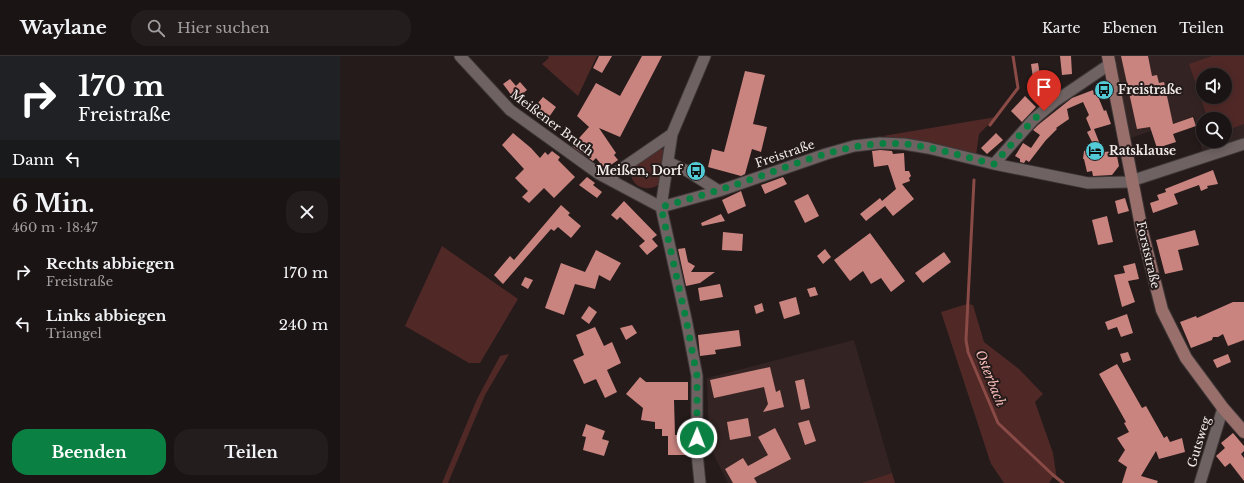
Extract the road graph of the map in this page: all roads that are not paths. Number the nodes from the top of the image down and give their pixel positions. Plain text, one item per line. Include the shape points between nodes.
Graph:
1 (460, 56) edge
2 (705, 56) edge
3 (1109, 60) edge
4 (672, 134) junction
5 (1244, 144) edge
6 (668, 162) junction
7 (994, 164) junction
8 (608, 178) junction
9 (1132, 181) junction
10 (719, 191) junction
11 (661, 207) junction
12 (1224, 408) junction
13 (1244, 432) edge
14 (700, 483) edge
15 (1200, 483) edge

1 - 8 street, Meißener Bruch via 510,110
2 - 4 street
3 - 7 street via 1033,120
3 - 9 street, Forststraße
4 - 6 street
4 - 8 street
5 - 9 street, Freistraße
6 - 10 street
6 - 11 street
7 - 9 street, Freistraße via 1088,183
7 - 10 street, Freistraße via 928,148 880,143 854,146 826,154
8 - 11 street, Meißener Bruch
9 - 12 street, Forststraße via 1162,310 1186,358
10 - 11 street, Freistraße
11 - 14 street via 697,376 696,454
12 - 13 street, Forststraße
12 - 15 street, Gutsweg

